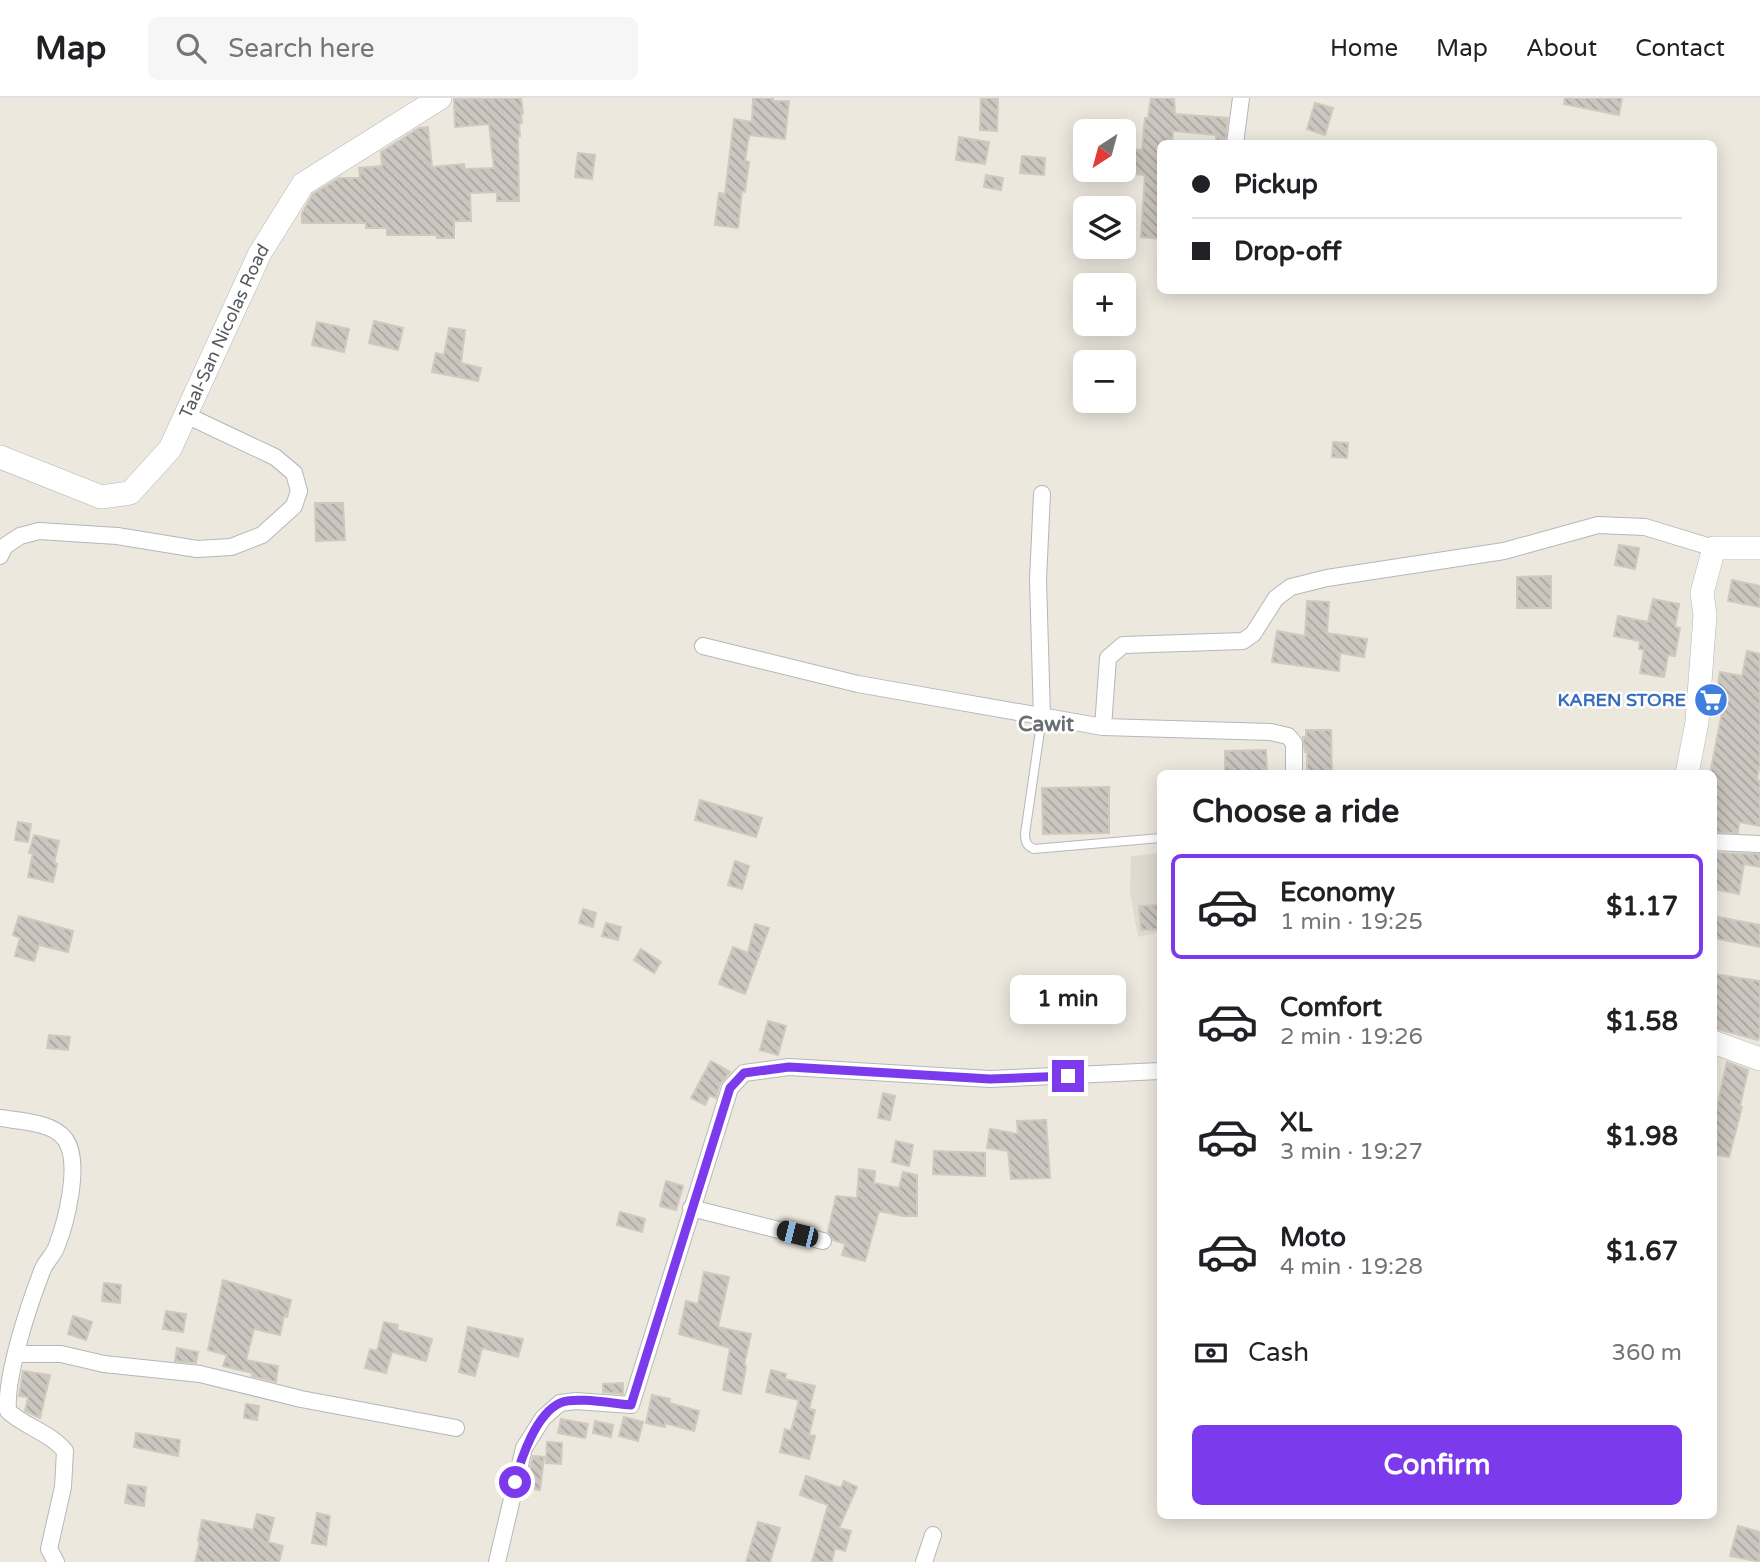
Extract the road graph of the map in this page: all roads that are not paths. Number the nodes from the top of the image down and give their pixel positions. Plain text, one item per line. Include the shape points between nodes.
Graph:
1 (440, 98) edge
2 (1241, 98) edge
3 (1236, 140) edge
4 (186, 415) junction
5 (0, 457) edge
6 (1042, 494) dead end
7 (1714, 548) junction
8 (1760, 548) edge
9 (0, 556) edge
10 (703, 646) dead end
11 (1042, 717) junction
12 (1103, 727) junction
13 (1294, 770) edge
14 (1688, 770) edge
15 (1157, 838) edge
16 (1717, 842) edge
17 (1760, 844) edge
18 (1717, 1043) edge
19 (1760, 1059) edge
20 (1157, 1070) edge
21 (0, 1118) edge
22 (691, 1208) junction
23 (823, 1241) dead end
24 (17, 1354) junction
25 (456, 1428) dead end
26 (933, 1535) dead end
27 (56, 1562) edge
28 (497, 1562) edge
29 (924, 1562) edge

1 - 4 main road, Taal-San Nicolas Road via 303,184 260,253
2 - 3 street
4 - 5 main road, Taal-San Nicolas Road via 170,449 130,493 101,497
4 - 9 street via 275,457 294,473 299,491 294,506 262,535 231,547 197,549 117,536 39,531 20,536 5,546
6 - 11 street via 1038,580
7 - 8 main road
7 - 12 street via 1645,527 1598,525 1504,551 1291,587 1276,598 1253,635 1243,641 1123,645 1115,650 1108,658
7 - 14 main road via 1703,593 1697,722
10 - 11 street via 858,684
11 - 12 street
11 - 15 lane via 1025,834 1028,846
12 - 13 street via 1271,732 1288,736 1294,743
16 - 17 street
18 - 19 main road
20 - 22 street via 990,1079 789,1067 744,1073 730,1088
21 - 24 street via 52,1128 70,1149 72,1194 55,1251 43,1267
22 - 23 street
22 - 28 street via 631,1405 560,1403 543,1418 524,1448
24 - 25 street via 61,1354 104,1364 200,1374 301,1399
24 - 27 street via 7,1393 8,1411 65,1451 63,1487 49,1549
26 - 29 street

